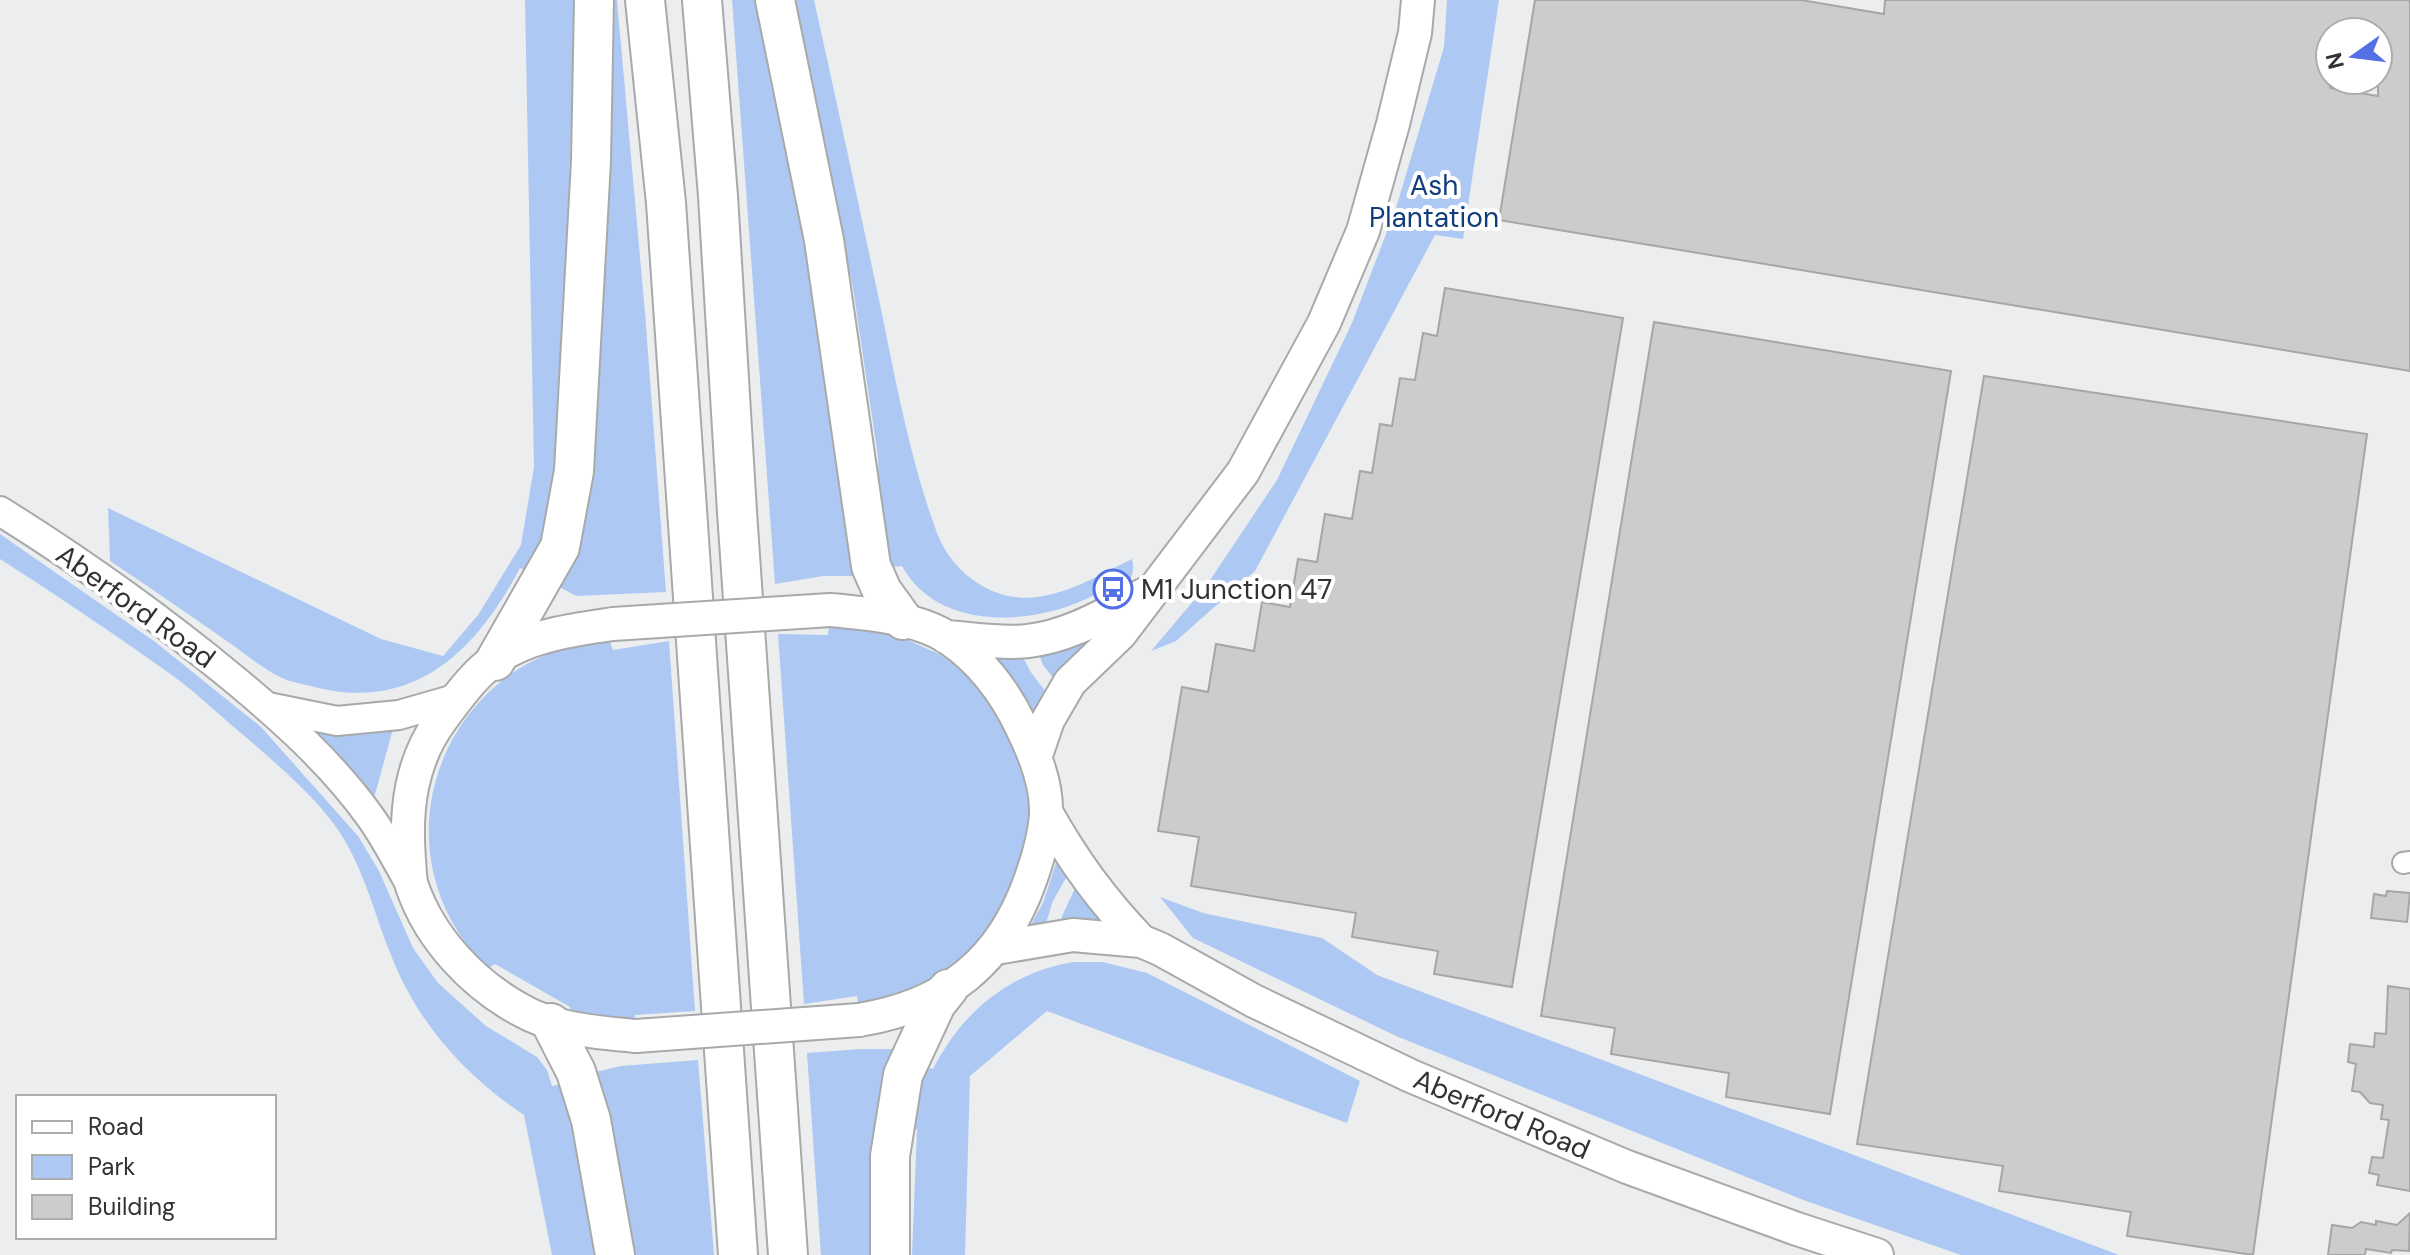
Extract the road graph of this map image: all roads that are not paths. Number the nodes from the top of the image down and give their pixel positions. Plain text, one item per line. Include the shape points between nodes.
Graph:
1 (594, 0) edge
2 (645, 0) edge
3 (702, 0) edge
4 (775, 0) edge
5 (1418, 0) edge
6 (0, 511) edge
7 (1153, 589) junction
8 (903, 620) junction
9 (946, 637) junction
10 (495, 661) junction
11 (458, 698) junction
12 (268, 707) junction
13 (1036, 755) junction
14 (1046, 812) junction
15 (411, 886) junction
16 (1141, 941) junction
17 (996, 948) junction
18 (948, 989) junction
19 (551, 1023) junction
20 (615, 1255) edge
21 (738, 1255) edge
22 (788, 1255) edge
23 (890, 1255) edge
24 (1877, 1255) edge

1 - 10 highway via 591,161 569,509 560,547
2 - 21 highway via 668,234
3 - 22 highway
4 - 8 highway via 824,240 869,553 882,591
5 - 7 main road via 1401,94 1363,231 1324,323 1243,472
6 - 12 main road, Aberford Road via 160,618
7 - 9 main road via 1054,636 1007,642
7 - 13 main road via 1120,634 1070,682
8 - 9 main road
8 - 10 main road, bridge via 830,610 613,624 563,631
9 - 13 main road via 1008,698
10 - 11 main road
11 - 12 main road, Aberford Road via 399,715 337,721
11 - 15 main road via 429,738 412,782 406,825
12 - 15 main road, Aberford Road via 371,818
13 - 14 main road
14 - 16 main road, Aberford Road via 1081,872
14 - 17 main road via 1038,860 1022,904
15 - 19 main road via 433,931 473,977 519,1009
16 - 17 main road, Aberford Road via 1073,935
16 - 24 main road, Aberford Road via 1411,1076 1627,1167
17 - 18 main road
18 - 19 main road, bridge via 920,1005 859,1020 636,1036
18 - 23 highway via 903,1075 890,1156
19 - 20 highway via 576,1072 591,1120

